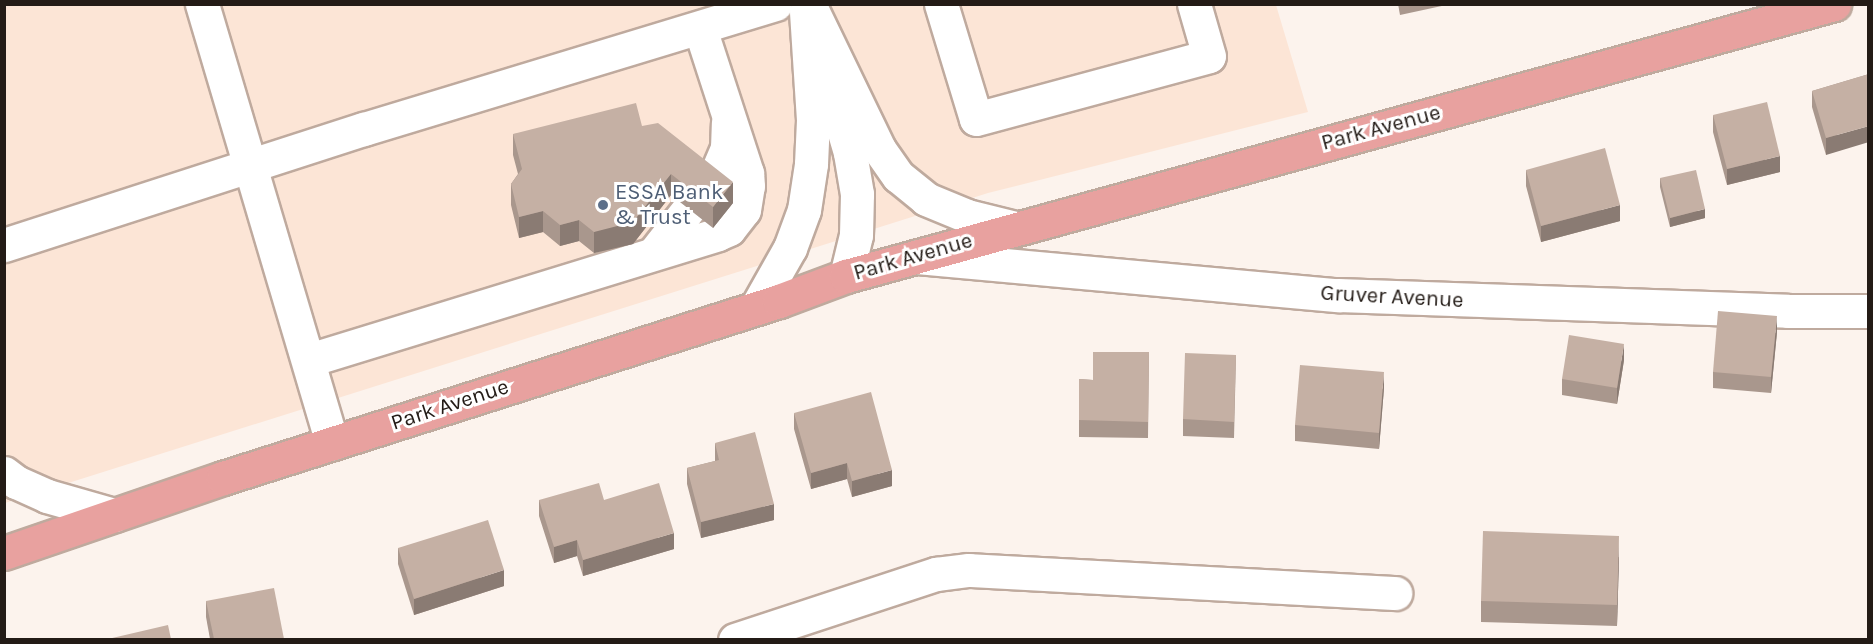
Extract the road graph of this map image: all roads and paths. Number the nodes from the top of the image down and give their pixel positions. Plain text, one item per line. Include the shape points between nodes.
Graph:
1 (202, 4) edge
2 (775, 4) edge
3 (807, 4) edge
4 (941, 4) edge
5 (1194, 4) edge
6 (1834, 4) edge
7 (705, 19) edge
8 (727, 114) junction
9 (251, 167) junction
10 (1016, 228) junction
11 (4, 245) edge
12 (654, 253) junction
13 (918, 258) junction
14 (846, 276) junction
15 (756, 308) junction
16 (1869, 311) edge
17 (309, 360) junction
18 (332, 443) junction
19 (4, 473) edge
20 (114, 515) junction
21 (4, 553) edge
22 (1395, 593) dead end
23 (735, 639) edge

1 - 9 street
2 - 7 street
3 - 10 street via 879,149 898,176 926,199 967,216
3 - 14 street via 850,153 857,195 856,235
3 - 15 street via 813,120 804,210 790,248
4 - 5 street via 976,119 1209,56
6 - 10 main road, Park Avenue
7 - 8 street
7 - 9 street
8 - 12 street via 729,135 717,174
8 - 12 street via 747,173 744,210 729,229
9 - 11 street
9 - 17 street
10 - 13 main road, Park Avenue
12 - 17 street
13 - 14 main road, Park Avenue
13 - 16 street, Gruver Avenue via 1338,295
14 - 15 main road, Park Avenue
15 - 18 main road, Park Avenue
17 - 18 street
18 - 20 main road, Park Avenue
19 - 20 street via 47,496
20 - 21 main road, Park Avenue
22 - 23 street via 969,570 936,574

